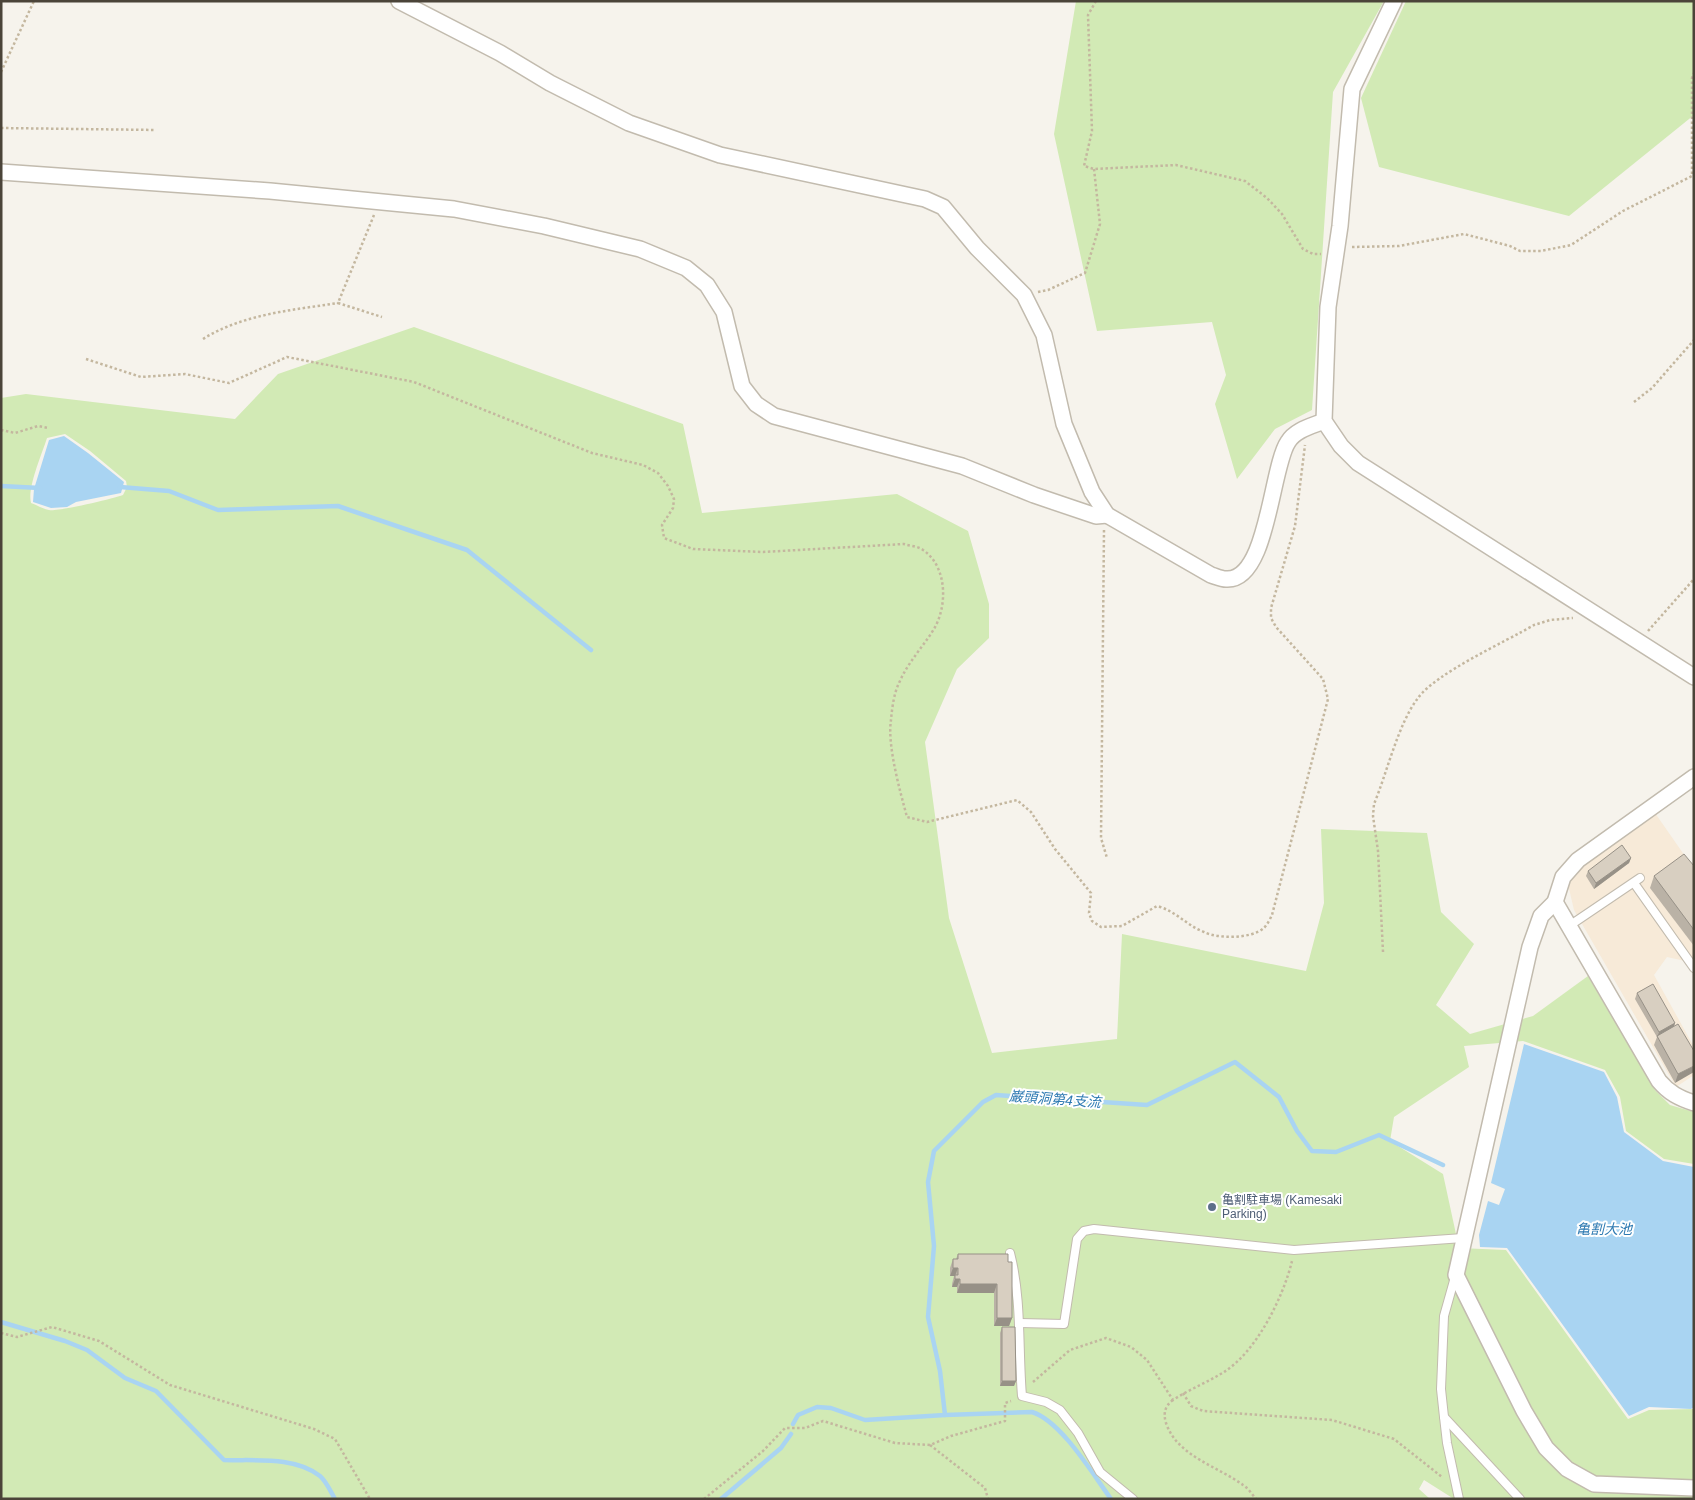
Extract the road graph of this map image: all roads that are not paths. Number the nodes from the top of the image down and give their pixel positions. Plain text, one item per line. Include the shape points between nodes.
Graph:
1 (399, 1) edge
2 (1394, 1) edge
3 (1, 172) edge
4 (1324, 421) junction
5 (1107, 515) junction
6 (1694, 677) edge
7 (1694, 777) edge
8 (1555, 902) junction
9 (1569, 926) junction
10 (1694, 968) edge
11 (1694, 1103) edge
12 (1463, 1238) junction
13 (1010, 1253) edge
14 (1456, 1275) junction
15 (1020, 1323) junction
16 (1444, 1416) junction
17 (1694, 1488) edge
18 (1133, 1499) edge
19 (1458, 1499) edge
20 (1520, 1499) edge

1 - 5 street via 630,123 720,155 925,199 943,207 977,248 1024,295 1044,335 1064,424 1092,492
2 - 4 street via 1352,89 1328,307
3 - 5 street via 270,191 454,209 640,249 686,268 707,285 724,312 742,386 756,404 774,416 962,466 1096,516
4 - 5 street via 1295,434 1287,443 1269,515 1249,567 1237,576 1226,579 1211,574
4 - 6 street via 1341,446 1358,463
7 - 8 street via 1578,860 1563,878
8 - 9 street
8 - 12 street via 1541,916 1530,947
9 - 10 lane via 1637,880
9 - 11 street via 1659,1081 1679,1098
12 - 14 street
12 - 15 lane via 1294,1250 1113,1230 1084,1231 1077,1239 1064,1324
13 - 15 lane
14 - 16 lane via 1444,1316 1441,1389
14 - 17 street via 1524,1411 1546,1448 1567,1469 1594,1484
15 - 18 lane via 1022,1396 1046,1402 1060,1410 1078,1433 1100,1472
16 - 19 lane
16 - 20 lane

